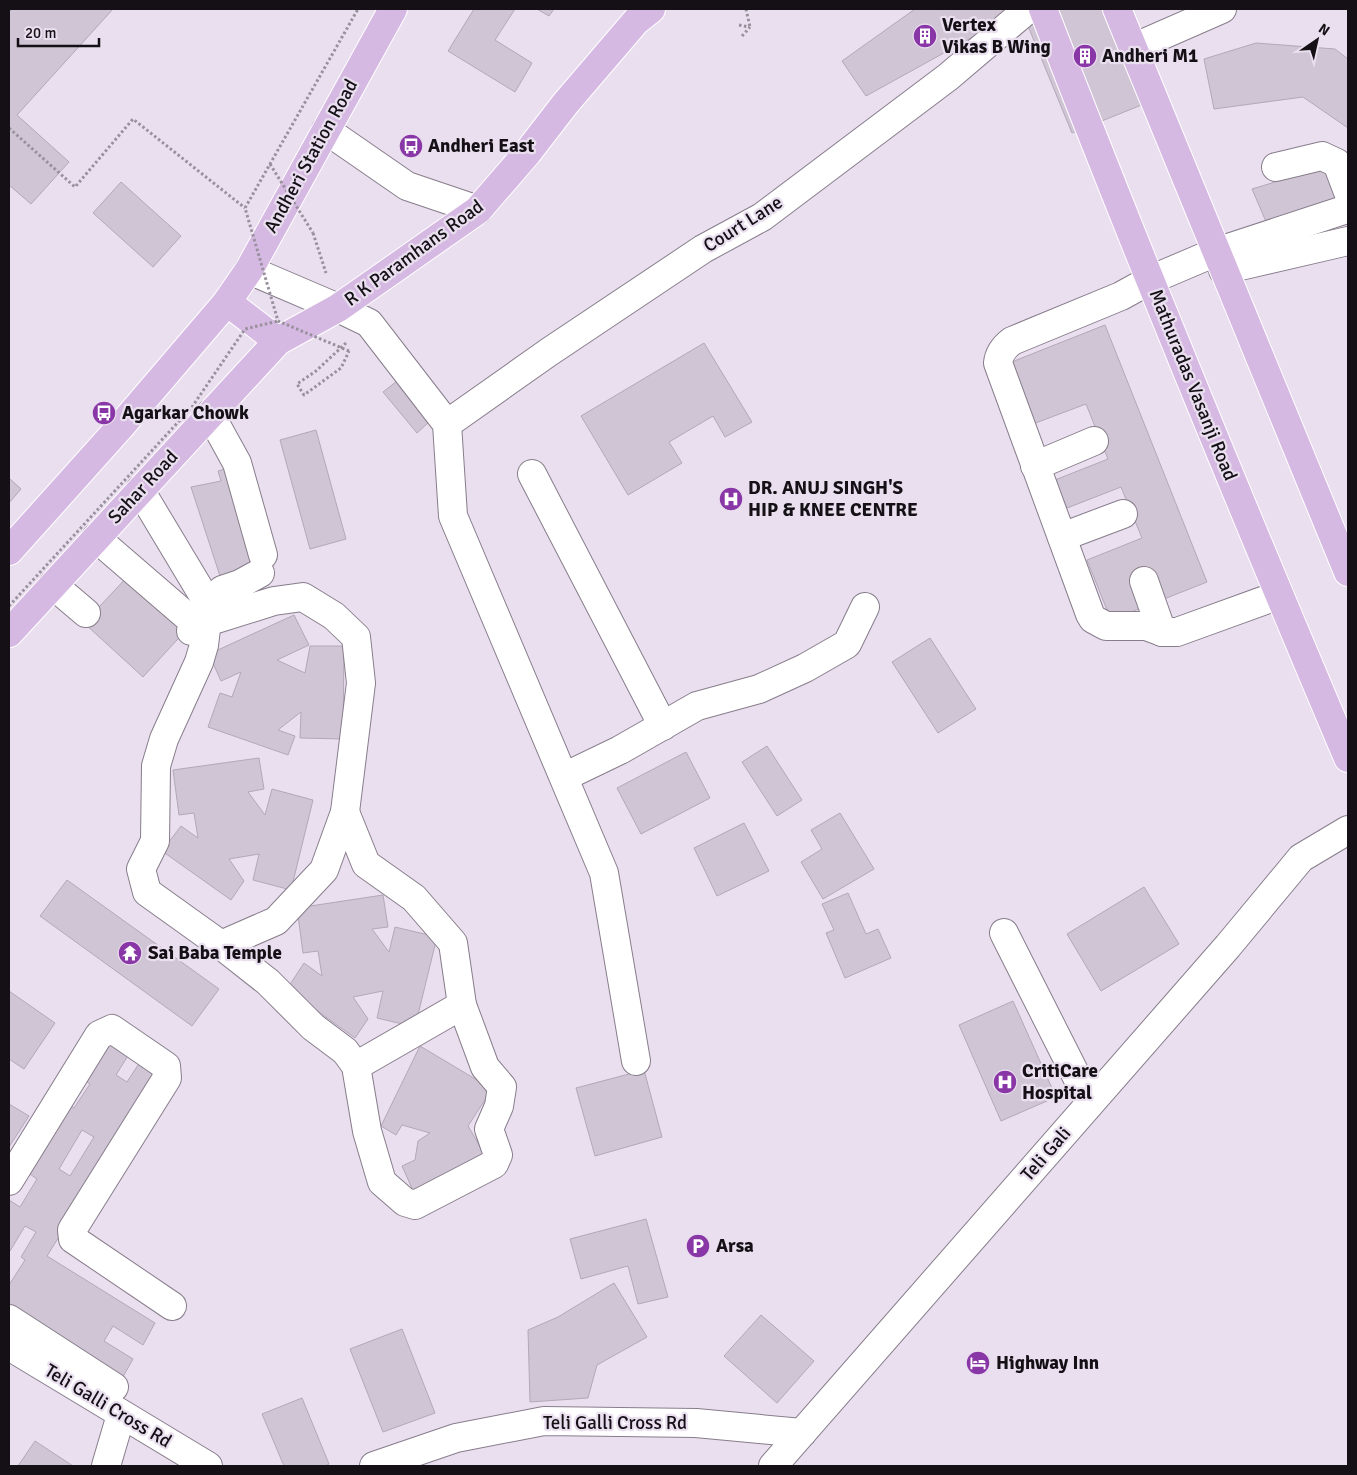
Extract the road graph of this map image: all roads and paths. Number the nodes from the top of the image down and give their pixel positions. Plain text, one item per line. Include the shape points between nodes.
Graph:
1 (358, 9) edge
2 (393, 9) edge
3 (651, 9) edge
4 (746, 9) edge
5 (1028, 9) edge
6 (1043, 9) edge
7 (1117, 9) edge
8 (1222, 9) edge
9 (1175, 18) edge
10 (739, 25) dead end
11 (750, 27) junction
12 (742, 36) dead end
13 (1133, 48) junction
14 (9, 128) edge
15 (326, 130) junction
16 (270, 164) junction
17 (1276, 167) dead end
18 (1348, 192) edge
19 (1348, 207) edge
20 (245, 208) junction
21 (478, 210) junction
22 (1348, 241) edge
23 (1220, 261) junction
24 (323, 262) dead end
25 (249, 270) junction
26 (1150, 280) junction
27 (227, 302) junction
28 (338, 308) junction
29 (369, 323) junction
30 (278, 331) junction
31 (210, 414) junction
32 (447, 424) junction
33 (1094, 441) dead end
34 (1035, 466) junction
35 (532, 474) dead end
36 (140, 490) junction
37 (1123, 514) dead end
38 (1062, 537) junction
39 (96, 538) junction
40 (9, 551) edge
41 (1348, 572) edge
42 (1144, 581) dead end
43 (53, 585) junction
44 (1279, 595) junction
45 (9, 606) edge
46 (865, 606) dead end
47 (86, 613) dead end
48 (202, 620) junction
49 (1162, 632) junction
50 (9, 633) edge
51 (663, 726) junction
52 (1348, 758) edge
53 (564, 777) junction
54 (345, 812) junction
55 (1348, 830) edge
56 (1004, 933) dead end
57 (221, 945) junction
58 (462, 1004) junction
59 (636, 1061) dead end
60 (356, 1066) junction
61 (1090, 1103) junction
62 (9, 1181) edge
63 (172, 1306) dead end
64 (9, 1319) edge
65 (9, 1346) edge
66 (114, 1387) dead end
67 (121, 1415) junction
68 (802, 1434) junction
69 (192, 1462) edge
70 (106, 1466) edge
71 (374, 1466) edge
72 (773, 1466) edge

1 - 16 path, bridge
2 - 15 main road, Andheri Station Road
3 - 21 main road, R K Paramhans Road via 636,21
4 - 11 path
5 - 32 street, Court Lane via 948,77 762,217 702,249
6 - 26 main road, Mathuradas Vasanji Road
7 - 13 main road
8 - 9 street
9 - 13 street
10 - 11 path
11 - 12 path
13 - 23 main road
14 - 20 path via 75,187 133,119
15 - 21 street via 407,186
15 - 25 main road, Andheri Station Road
16 - 20 path, bridge
16 - 24 path, bridge via 313,233
17 - 18 street via 1322,156 1329,158 1338,163
19 - 23 street
20 - 30 path, bridge
21 - 28 main road, R K Paramhans Road
22 - 23 street
23 - 26 street
23 - 41 main road
25 - 27 main road, Andheri Station Road
25 - 28 street
26 - 34 street via 1120,296 1012,341 998,356
26 - 44 main road, Mathuradas Vasanji Road
27 - 30 main road
27 - 40 main road
28 - 29 street
28 - 30 main road, R K Paramhans Road
29 - 30 path, bridge via 316,371 297,384 304,395 340,368 349,352
29 - 32 street
30 - 31 main road, Sahar Road
30 - 45 path, bridge via 245,329 192,407
31 - 36 main road, Sahar Road
31 - 48 street via 237,463 262,564 240,584 222,590
32 - 53 street via 453,516
33 - 34 street
34 - 38 street
35 - 51 street
36 - 39 main road, Sahar Road
36 - 48 street
37 - 38 street
38 - 49 street via 1094,619 1106,626 1146,626
39 - 43 main road, Sahar Road
39 - 48 street via 190,619 194,627
42 - 49 street
43 - 47 street
43 - 50 main road, Sahar Road
44 - 49 street via 1177,632
44 - 52 main road, Mathuradas Vasanji Road
46 - 51 street via 847,644 759,689 696,706
48 - 54 street via 274,601 303,597 334,616 356,637 362,683
48 - 57 street via 204,645 199,662 164,739 156,766 155,841 141,869 146,892
51 - 53 street
53 - 59 street via 604,872
54 - 57 street via 324,870 276,921
54 - 58 street via 366,864 414,898 453,944
55 - 61 street, Teli Gali via 1301,858
56 - 61 street
57 - 60 street via 268,982 313,1027 345,1051
58 - 60 street
58 - 60 street via 485,1068 502,1087 499,1106 489,1130 498,1155 494,1164 415,1205 406,1202 382,1182 367,1131
61 - 68 street, Teli Gali
62 - 63 street via 99,1036 112,1029 166,1066 167,1078 72,1230 73,1239
64 - 66 street
65 - 67 street, Teli Galli Cross Rd
67 - 69 street, Teli Galli Cross Rd
67 - 70 street
68 - 71 street, Teli Galli Cross Rd via 696,1423 544,1421 456,1438
68 - 72 street, Teli Gali

